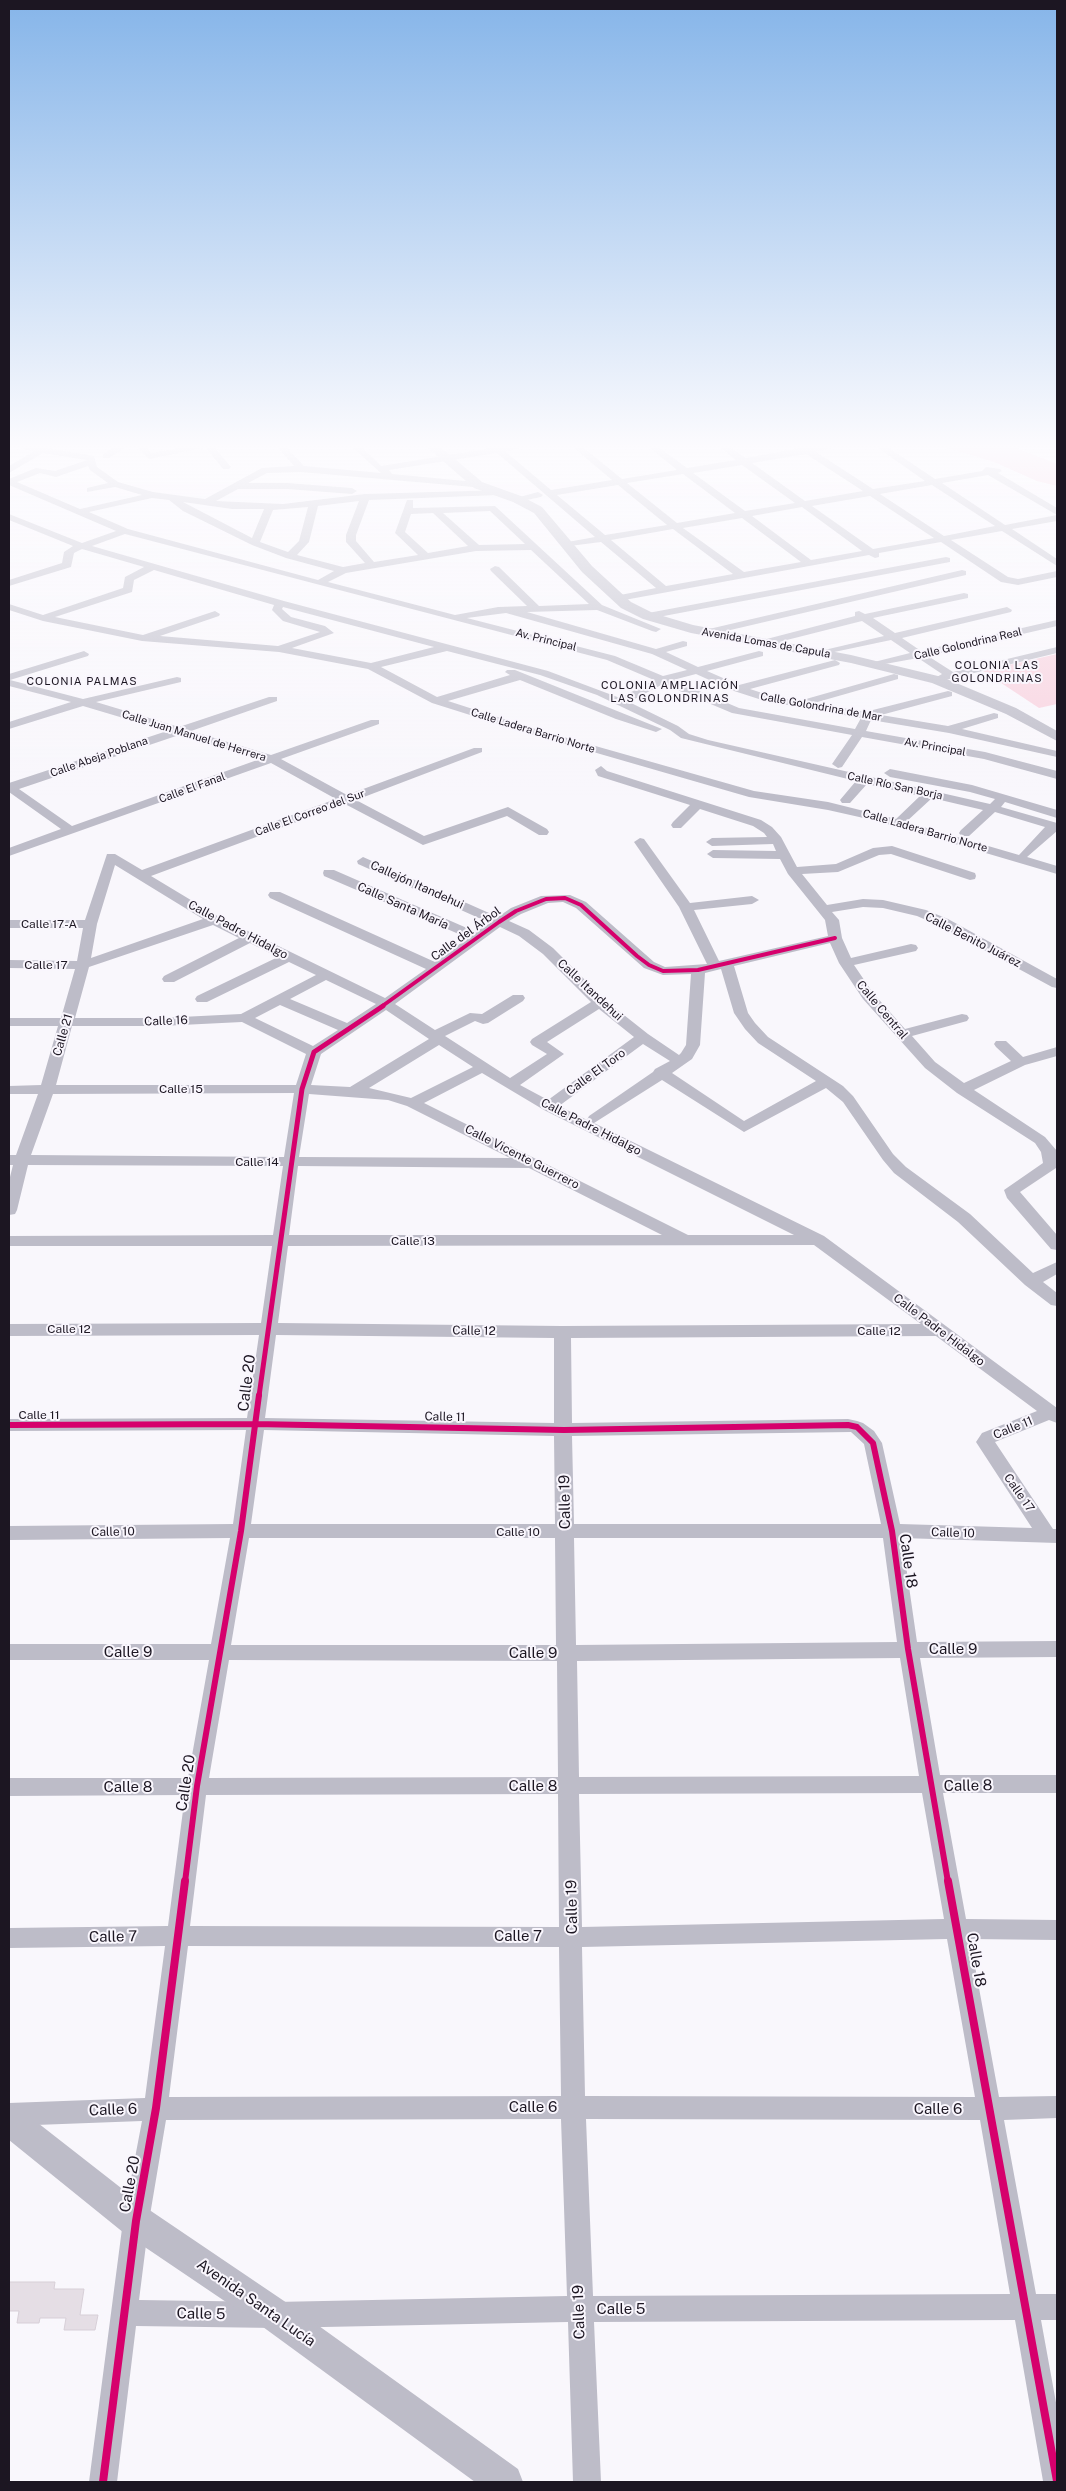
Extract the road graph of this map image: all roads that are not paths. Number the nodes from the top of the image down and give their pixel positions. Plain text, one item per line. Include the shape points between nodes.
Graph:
1 (67, 564) edge
2 (148, 564) edge
3 (246, 564) edge
4 (268, 564) edge
5 (322, 564) edge
6 (370, 564) edge
7 (551, 564) edge
8 (583, 564) edge
9 (633, 564) edge
10 (727, 564) edge
11 (802, 564) edge
12 (886, 564) edge
13 (923, 564) edge
14 (980, 564) edge
15 (154, 566) junction
16 (260, 568) junction
17 (495, 569) dead end
18 (343, 570) junction
19 (892, 570) junction
20 (962, 573) dead end
21 (1057, 574) edge
22 (741, 575) junction
23 (9, 583) edge
24 (319, 583) junction
25 (812, 586) junction
26 (664, 590) junction
27 (964, 596) dead end
28 (618, 598) junction
29 (837, 601) junction
30 (280, 603) junction
31 (9, 607) edge
32 (598, 607) junction
33 (507, 610) junction
34 (537, 610) junction
35 (1007, 610) dead end
36 (215, 614) dead end
37 (648, 616) junction
38 (455, 617) junction
39 (864, 617) junction
40 (43, 618) junction
41 (1057, 623) edge
42 (656, 629) dead end
43 (709, 632) junction
44 (893, 637) junction
45 (142, 638) junction
46 (683, 644) dead end
47 (451, 648) junction
48 (761, 648) junction
49 (279, 649) junction
50 (1057, 650) edge
51 (656, 652) junction
52 (824, 653) junction
53 (84, 654) dead end
54 (920, 655) junction
55 (835, 664) dead end
56 (878, 664) junction
57 (371, 666) junction
58 (696, 670) junction
59 (950, 675) junction
60 (520, 676) junction
61 (9, 677) edge
62 (894, 677) dead end
63 (665, 679) junction
64 (177, 680) dead end
65 (936, 680) junction
66 (9, 683) edge
67 (738, 689) junction
68 (948, 694) dead end
69 (272, 699) dead end
70 (436, 701) junction
71 (83, 702) junction
72 (620, 702) junction
73 (799, 705) junction
74 (868, 715) junction
75 (994, 716) dead end
76 (375, 722) dead end
77 (9, 726) edge
78 (949, 730) junction
79 (174, 731) junction
80 (859, 733) junction
81 (685, 736) junction
82 (1057, 737) edge
83 (733, 748) junction
84 (478, 750) dead end
85 (1057, 754) edge
86 (629, 759) junction
87 (272, 760) junction
88 (838, 764) junction
89 (1057, 775) edge
90 (865, 779) junction
91 (702, 780) junction
92 (10, 788) edge
93 (930, 793) junction
94 (1004, 797) junction
95 (344, 800) junction
96 (846, 800) dead end
97 (697, 805) junction
98 (993, 808) junction
99 (513, 812) joint
100 (724, 813) junction
101 (902, 819) dead end
102 (1056, 822) edge
103 (676, 825) dead end
104 (71, 831) junction
105 (543, 832) dead end
106 (965, 833) dead end
107 (778, 840) junction
108 (640, 842) dead end
109 (9, 852) edge
110 (1025, 854) dead end
111 (786, 855) junction
112 (111, 857) joint
113 (363, 861) dead end
114 (1057, 870) edge
115 (793, 871) junction
116 (329, 873) dead end
117 (142, 875) junction
118 (970, 876) dead end
119 (276, 896) dead end
120 (752, 900) dead end
121 (686, 907) junction
122 (825, 909) junction
123 (214, 920) junction
124 (499, 922) junction
125 (9, 924) edge
126 (90, 924) junction
127 (249, 938) junction
128 (478, 938) junction
129 (836, 938) junction
130 (911, 948) dead end
131 (288, 957) junction
132 (846, 963) junction
133 (9, 964) edge
134 (721, 964) junction
135 (82, 965) junction
136 (436, 968) junction
137 (698, 970) junction
138 (326, 975) junction
139 (169, 979) dead end
140 (1057, 984) edge
141 (518, 998) dead end
142 (202, 999) dead end
143 (280, 1000) junction
144 (600, 1003) junction
145 (386, 1004) junction
146 (244, 1018) junction
147 (962, 1018) dead end
148 (9, 1022) edge
149 (66, 1022) junction
150 (348, 1029) junction
151 (902, 1034) junction
152 (643, 1037) junction
153 (436, 1038) junction
154 (1000, 1044) dead end
155 (1057, 1051) edge
156 (314, 1052) junction
157 (679, 1061) junction
158 (1020, 1062) junction
159 (482, 1068) junction
160 (660, 1072) junction
161 (827, 1081) junction
162 (510, 1085) junction
163 (302, 1089) junction
164 (9, 1090) edge
165 (47, 1090) junction
166 (962, 1090) junction
167 (353, 1092) junction
168 (412, 1103) junction
169 (549, 1107) junction
170 (594, 1119) dead end
171 (16, 1160) edge
172 (291, 1162) junction
173 (534, 1163) junction
174 (1054, 1166) edge
175 (9, 1210) edge
176 (685, 1240) junction
177 (818, 1240) junction
178 (9, 1241) edge
179 (281, 1241) junction
180 (1057, 1245) edge
181 (1057, 1267) edge
182 (1031, 1281) junction
183 (1057, 1301) edge
184 (267, 1329) junction
185 (9, 1330) edge
186 (939, 1330) junction
187 (562, 1332) junction
188 (1054, 1415) edge
189 (255, 1424) junction
190 (9, 1425) edge
191 (564, 1430) junction
192 (873, 1443) joint
193 (989, 1450) joint
194 (241, 1531) junction
195 (892, 1531) junction
196 (566, 1532) junction
197 (9, 1534) edge
198 (1053, 1536) edge
199 (908, 1649) junction
200 (1057, 1649) edge
201 (9, 1652) edge
202 (220, 1652) junction
203 (567, 1653) junction
204 (1057, 1784) edge
205 (197, 1786) junction
206 (570, 1786) junction
207 (931, 1786) junction
208 (9, 1787) edge
209 (958, 1929) junction
210 (1057, 1930) edge
211 (177, 1936) junction
212 (572, 1936) junction
213 (9, 1938) edge
214 (573, 2107) junction
215 (1057, 2107) edge
216 (156, 2108) junction
217 (990, 2109) junction
218 (9, 2114) edge
219 (9, 2120) edge
220 (136, 2221) junction
221 (1027, 2307) junction
222 (1057, 2307) edge
223 (579, 2309) junction
224 (125, 2313) junction
225 (275, 2314) junction
226 (1057, 2481) edge
227 (103, 2482) edge
228 (505, 2482) edge
229 (586, 2482) edge

1 - 23 street
2 - 15 street, Calle Río San Borja
3 - 16 street, Av. Principal
4 - 16 street
5 - 18 street
6 - 18 street
7 - 32 street
8 - 28 street, Avenida Lomas de Capula
9 - 26 street
10 - 22 street
11 - 22 street
12 - 19 street
13 - 19 street
14 - 21 street via 1005,580 1018,582
15 - 30 street, Calle Río San Borja
15 - 40 street via 129,579 128,590
16 - 24 street, Av. Principal
17 - 34 street
18 - 24 street
19 - 25 street
20 - 29 street
22 - 26 street
24 - 38 street, Av. Principal
25 - 29 street
25 - 37 street
26 - 28 street
27 - 39 street
28 - 37 street, Avenida Lomas de Capula
29 - 39 street
29 - 43 street
30 - 47 street, Calle Río San Borja
30 - 49 street via 277,610 287,619 329,633
31 - 40 street, Calle Ladera Barrio Norte
32 - 34 street
32 - 42 street
33 - 34 street
33 - 38 street
33 - 51 street, Calle Golondrina de Mar
35 - 44 street
36 - 45 street
37 - 43 street, Avenida Lomas de Capula
38 - 63 street, Av. Principal via 611,658
39 - 44 street
39 - 48 street
40 - 45 street, Calle Ladera Barrio Norte
41 - 54 street, Calle Golondrina Real
43 - 48 street, Avenida Lomas de Capula
44 - 52 street
44 - 54 street
45 - 49 street, Calle Ladera Barrio Norte
46 - 51 street
47 - 57 street
47 - 60 street, Calle Río San Borja
47 - 72 street, Calle Río San Borja via 544,672
48 - 52 street, Avenida Lomas de Capula
48 - 58 street
49 - 57 street, Calle Ladera Barrio Norte
50 - 59 street
51 - 58 street, Calle Golondrina de Mar
52 - 56 street, Avenida Lomas de Capula
53 - 61 street
54 - 56 street, Calle Golondrina Real
54 - 59 street
55 - 67 street
56 - 65 street, Avenida Lomas de Capula
57 - 70 street, Calle Ladera Barrio Norte
58 - 63 street
58 - 67 street, Calle Golondrina de Mar
59 - 65 street
60 - 70 street
60 - 81 street, Calle Río San Borja via 620,717
62 - 73 street
63 - 72 street
63 - 80 street, Av. Principal via 736,711
64 - 71 street
65 - 82 street, Avenida Lomas de Capula via 1011,711
66 - 71 street, Calle Juan Manuel de Herrera
67 - 73 street, Calle Golondrina de Mar
68 - 74 street
69 - 79 street, Calle Abeja Poblana
70 - 86 street, Calle Ladera Barrio Norte
71 - 77 street
71 - 79 street, Calle Juan Manuel de Herrera
72 - 81 street, Calle Río San Borja
73 - 74 street, Calle Golondrina de Mar
74 - 78 street, Calle Golondrina de Mar
74 - 80 street
75 - 78 street
76 - 87 street, Calle El Fanal
78 - 85 street, Calle Golondrina de Mar
79 - 87 street, Calle Juan Manuel de Herrera
79 - 92 street, Calle Abeja Poblana
80 - 88 street
80 - 89 street, Av. Principal via 1010,761
81 - 83 street, Calle Río San Borja
83 - 88 street, Calle Río San Borja
83 - 90 street, Calle Río San Borja
84 - 95 street, Calle El Correo del Sur
86 - 91 street, Calle Ladera Barrio Norte
86 - 97 street, Calle Central via 601,770 602,773
87 - 95 street, Calle Juan Manuel de Herrera
87 - 104 street, Calle El Fanal
88 - 94 street, Calle Río San Borja via 942,782
90 - 93 street, Calle Río San Borja
90 - 96 street
91 - 100 street via 712,800
91 - 114 street, Calle Ladera Barrio Norte via 762,796 864,814
92 - 104 street
93 - 98 street, Calle Río San Borja
93 - 101 street
94 - 98 street
94 - 102 street, Calle Río San Borja
95 - 99 street, Calle Juan Manuel de Herrera via 423,841 504,811
95 - 117 street, Calle El Correo del Sur
97 - 100 street, Calle Central
97 - 103 street
98 - 102 street, Calle Río San Borja
98 - 106 street
99 - 105 street
100 - 107 street, Calle Central via 764,826
102 - 110 street
104 - 109 street, Calle El Fanal
107 - 111 street, Calle Central
107 - 111 street via 713,848
108 - 121 street
111 - 115 street, Calle Central
112 - 117 street, Calle Padre Hidalgo
112 - 126 street, Calle 21
113 - 124 street, Callejón Itandehui
115 - 118 street via 838,868 884,850 892,850
115 - 122 street, Calle Central
116 - 128 street, Calle Santa María
117 - 123 street, Calle Padre Hidalgo
119 - 136 street
120 - 121 street
121 - 134 street
122 - 129 street, Calle Central via 832,920
122 - 140 street, Calle Benito Juárez via 883,904 922,913
123 - 127 street, Calle Padre Hidalgo
123 - 135 street, Calle 17
124 - 128 street, Calle del Árbol
124 - 137 street, Calle del Árbol via 534,902 553,897 565,898 581,905 649,965 663,971
124 - 144 street, Calle Itandehui via 538,942
125 - 126 street, Calle 17-A
126 - 135 street, Calle 21
127 - 131 street, Calle Padre Hidalgo
127 - 139 street
128 - 136 street, Calle del Árbol
129 - 132 street, Calle Central
129 - 134 street, Calle del Árbol
130 - 132 street
131 - 138 street, Calle Padre Hidalgo
131 - 142 street
132 - 151 street, Calle Central via 868,996
133 - 135 street, Calle 17
134 - 137 street, Calle del Árbol
134 - 161 street via 750,1026 763,1040
135 - 149 street, Calle 21
136 - 145 street, Calle del Árbol
137 - 157 street via 693,1045 687,1056
138 - 143 street
138 - 145 street, Calle Padre Hidalgo
141 - 153 street via 483,1020 475,1016
143 - 146 street
143 - 150 street
144 - 152 street, Calle Itandehui
144 - 162 street via 537,1042 556,1054
145 - 150 street
145 - 153 street, Calle Padre Hidalgo
146 - 149 street, Calle 16
146 - 156 street, Calle 16
147 - 151 street
148 - 149 street, Calle 16
149 - 165 street, Calle 21
150 - 156 street
151 - 166 street, Calle Central via 930,1065
152 - 157 street, Calle Itandehui
152 - 169 street, Calle El Toro
153 - 159 street, Calle Padre Hidalgo
153 - 167 street
154 - 158 street
155 - 158 street
156 - 163 street, Calle 20
157 - 160 street
158 - 166 street
159 - 162 street, Calle Padre Hidalgo
159 - 168 street
160 - 161 street via 741,1126 747,1126
160 - 170 street
161 - 182 street via 848,1099 900,1170 964,1218
162 - 169 street, Calle Padre Hidalgo
163 - 165 street, Calle 15
163 - 167 street, Calle 15
163 - 172 street, Calle 20
164 - 165 street, Calle 15
165 - 171 street, Calle 21
166 - 174 street, Calle Central via 1040,1140 1049,1150
167 - 168 street, Calle Vicente Guerrero via 391,1096
168 - 173 street, Calle Vicente Guerrero
169 - 177 street, Calle Padre Hidalgo
171 - 172 street, Calle 14
171 - 175 street, Calle 21
172 - 173 street, Calle 14
172 - 179 street, Calle 20
173 - 176 street, Calle Vicente Guerrero
174 - 180 street via 1012,1190
176 - 177 street, Calle 13
176 - 179 street, Calle 13
177 - 186 street, Calle Padre Hidalgo
178 - 179 street, Calle 13
179 - 184 street, Calle 20
181 - 182 street
182 - 183 street
184 - 185 street, Calle 12
184 - 187 street, Calle 12
184 - 189 street, Calle 20
186 - 187 street, Calle 12
186 - 188 street, Calle Padre Hidalgo
187 - 191 street, Calle 19
188 - 193 street, Calle 11 via 988,1438 985,1442
189 - 190 street, Calle 11
189 - 191 street, Calle 11
189 - 194 street, Calle 20
191 - 192 street, Calle 11 via 848,1425 863,1431
191 - 196 street, Calle 19
192 - 195 street, Calle 18
193 - 198 street, Calle 17
194 - 196 street, Calle 10
194 - 197 street, Calle 10
194 - 202 street, Calle 20
195 - 196 street, Calle 10
195 - 198 street, Calle 10
195 - 199 street, Calle 18
196 - 203 street, Calle 19
199 - 200 street, Calle 9
199 - 203 street, Calle 9
199 - 207 street, Calle 18
201 - 202 street, Calle 9
202 - 203 street, Calle 9
202 - 205 street, Calle 20
203 - 206 street, Calle 19
204 - 207 street, Calle 8
205 - 206 street, Calle 8
205 - 208 street, Calle 8
205 - 211 street, Calle 20
206 - 207 street, Calle 8
206 - 212 street, Calle 19
207 - 209 street, Calle 18
209 - 210 street, Calle 7
209 - 212 street, Calle 7
209 - 217 street, Calle 18
211 - 212 street, Calle 7
211 - 213 street, Calle 7
211 - 216 street, Calle 20
212 - 214 street, Calle 19
214 - 216 street, Calle 6
214 - 217 street, Calle 6
214 - 223 street, Calle 19
215 - 217 street, Calle 6
216 - 218 street, Calle 6
216 - 220 street, Calle 20
217 - 221 street, Calle 18
219 - 220 street, Avenida Santa Lucía
220 - 224 street, Calle 20
220 - 225 street, Avenida Santa Lucía
221 - 222 street, Calle 5
221 - 223 street, Calle 5
221 - 226 street, Calle 18
223 - 225 street, Calle 5
223 - 229 street, Calle 19
224 - 225 street, Calle 5
224 - 227 street, Calle 20
225 - 228 street, Avenida Santa Lucía

